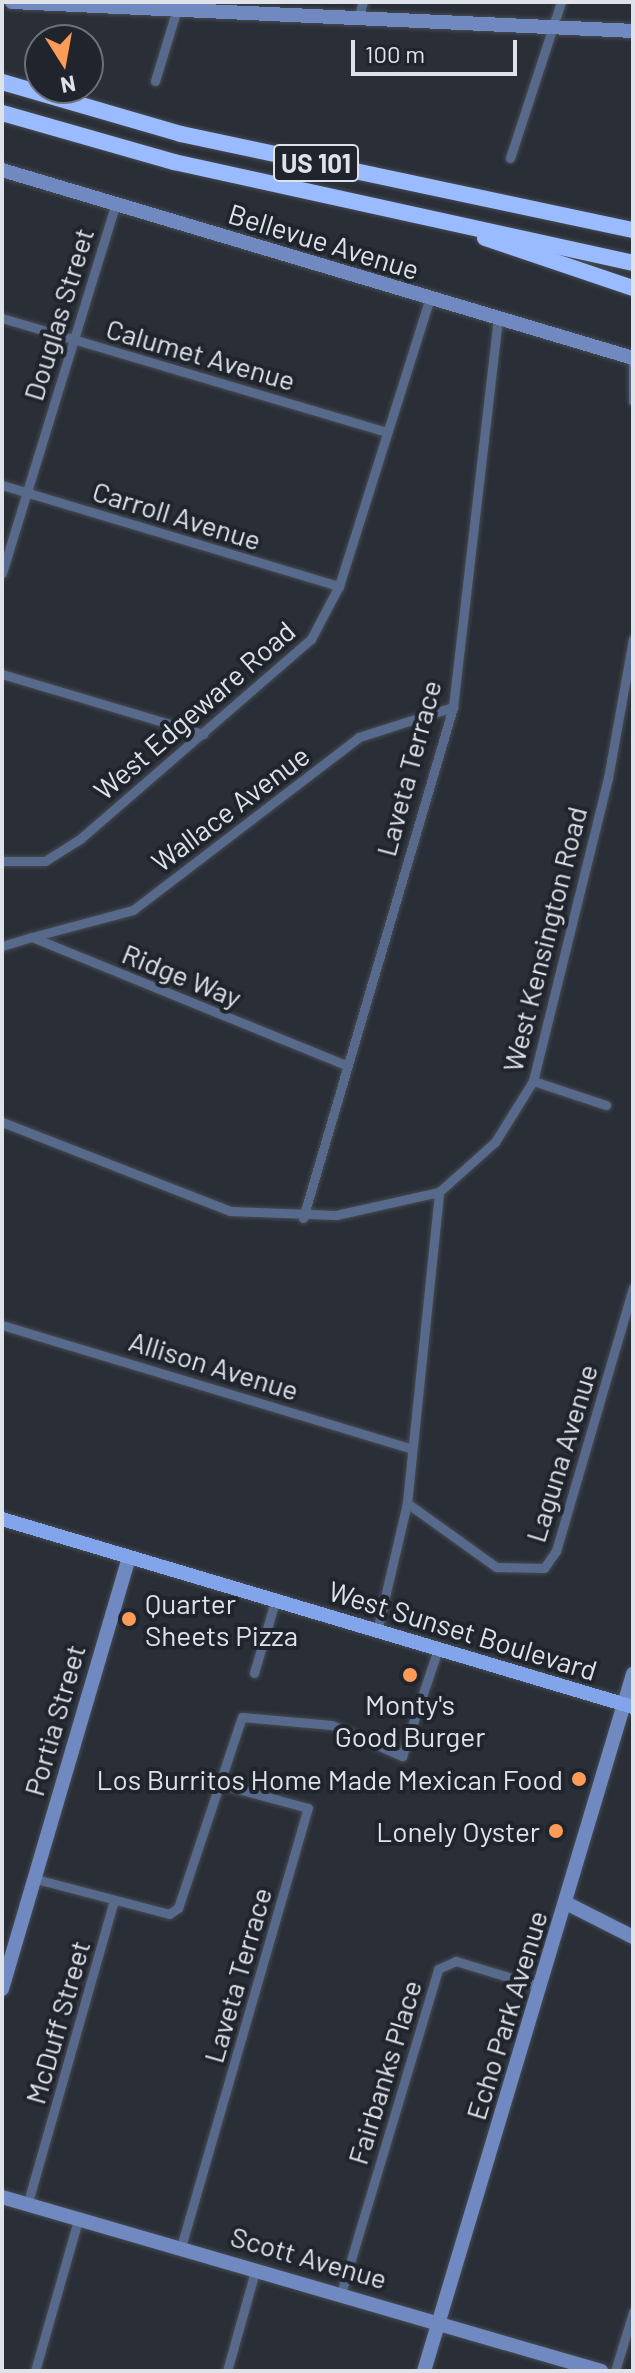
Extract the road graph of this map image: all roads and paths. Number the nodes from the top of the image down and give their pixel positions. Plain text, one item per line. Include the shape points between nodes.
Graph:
1 (12, 2) edge
2 (363, 2) edge
3 (561, 2) edge
4 (178, 6) edge
5 (358, 18) junction
6 (553, 28) junction
7 (633, 31) edge
8 (155, 81) dead end
9 (2, 82) edge
10 (2, 113) edge
11 (510, 158) dead end
12 (2, 170) edge
13 (115, 205) junction
14 (466, 228) junction
15 (633, 230) edge
16 (633, 263) edge
17 (633, 288) edge
18 (429, 300) junction
19 (2, 318) edge
20 (498, 318) junction
21 (71, 338) junction
22 (633, 359) edge
23 (633, 401) edge
24 (388, 432) junction
25 (2, 485) edge
26 (28, 493) junction
27 (2, 573) edge
28 (339, 586) junction
29 (633, 639) edge
30 (2, 674) edge
31 (453, 707) junction
32 (203, 734) junction
33 (2, 861) edge
34 (32, 937) junction
35 (2, 946) edge
36 (345, 1065) junction
37 (533, 1081) junction
38 (606, 1105) dead end
39 (2, 1122) edge
40 (439, 1192) junction
41 (303, 1218) junction
42 (633, 1288) edge
43 (2, 1325) edge
44 (412, 1449) junction
45 (407, 1503) junction
46 (2, 1519) edge
47 (129, 1557) junction
48 (275, 1601) junction
49 (377, 1631) junction
50 (438, 1649) junction
51 (254, 1673) dead end
52 (633, 1674) edge
53 (628, 1706) edge
54 (216, 1783) junction
55 (36, 1879) junction
56 (114, 1900) junction
57 (568, 1904) junction
58 (633, 1937) edge
59 (541, 1987) junction
60 (2, 1989) edge
61 (2, 2197) edge
62 (28, 2202) junction
63 (79, 2217) junction
64 (181, 2247) junction
65 (256, 2268) junction
66 (341, 2293) junction
67 (633, 2312) edge
68 (440, 2322) junction
69 (35, 2371) edge
70 (227, 2371) edge
71 (424, 2371) edge
72 (601, 2371) edge
73 (615, 2371) edge

1 - 4 street
2 - 5 street
3 - 6 street
4 - 5 street
4 - 8 street
5 - 6 street
6 - 7 street
6 - 11 street
9 - 15 highway, US 101 via 181,134
10 - 14 highway, US 101 via 174,162
12 - 13 street, Bellevue Avenue
13 - 18 street, Bellevue Avenue
13 - 21 street, Douglas Street
14 - 16 highway, US 101
14 - 17 highway via 514,253
18 - 20 street, Bellevue Avenue
18 - 24 street, West Edgeware Road
19 - 21 street, Calumet Avenue
20 - 22 street, Bellevue Avenue
20 - 31 street, Laveta Terrace
21 - 24 street, Calumet Avenue
21 - 26 street, Douglas Street
22 - 23 street
24 - 28 street, West Edgeware Road
25 - 26 street, Carroll Avenue
26 - 27 street, Douglas Street
26 - 28 street, Carroll Avenue
28 - 32 street, West Edgeware Road via 311,639
29 - 37 street, West Kensington Road via 608,778
30 - 32 street
31 - 34 street, Wallace Avenue via 359,737 133,910
31 - 36 street, Laveta Terrace
32 - 33 street, West Edgeware Road via 62,852 45,861
34 - 35 street
34 - 36 street, Ridge Way
36 - 41 street, Laveta Terrace
37 - 38 street
37 - 40 street, West Kensington Road via 495,1142
39 - 41 street, West Kensington Road via 197,1201
40 - 41 street, West Kensington Road via 393,1207
40 - 44 street
42 - 45 street, Laguna Avenue via 556,1551 544,1568 496,1567
43 - 44 street, Allison Avenue
44 - 45 street
45 - 49 street
46 - 47 main road, West Sunset Boulevard
47 - 48 main road, West Sunset Boulevard
47 - 55 street, Portia Street
48 - 49 main road, West Sunset Boulevard
48 - 51 street
49 - 50 main road, West Sunset Boulevard
50 - 53 main road, West Sunset Boulevard
50 - 54 street via 402,1756 332,1725 242,1717
52 - 53 street, Echo Park Avenue
53 - 57 street, Echo Park Avenue
54 - 56 street via 178,1908 169,1914
54 - 64 street, Laveta Terrace via 308,1808
55 - 56 street
55 - 60 street, Portia Street
56 - 62 street, McDuff Street
57 - 58 street
57 - 59 street, Echo Park Avenue
59 - 66 street, Fairbanks Place via 456,1961 438,1969
59 - 68 street, Echo Park Avenue
61 - 62 street, Scott Avenue
62 - 63 street, Scott Avenue
63 - 64 street, Scott Avenue
63 - 69 street
64 - 65 street, Scott Avenue
65 - 66 street, Scott Avenue
65 - 70 street
66 - 68 street, Scott Avenue
67 - 73 street
68 - 71 street, Echo Park Avenue
68 - 72 street, Scott Avenue

